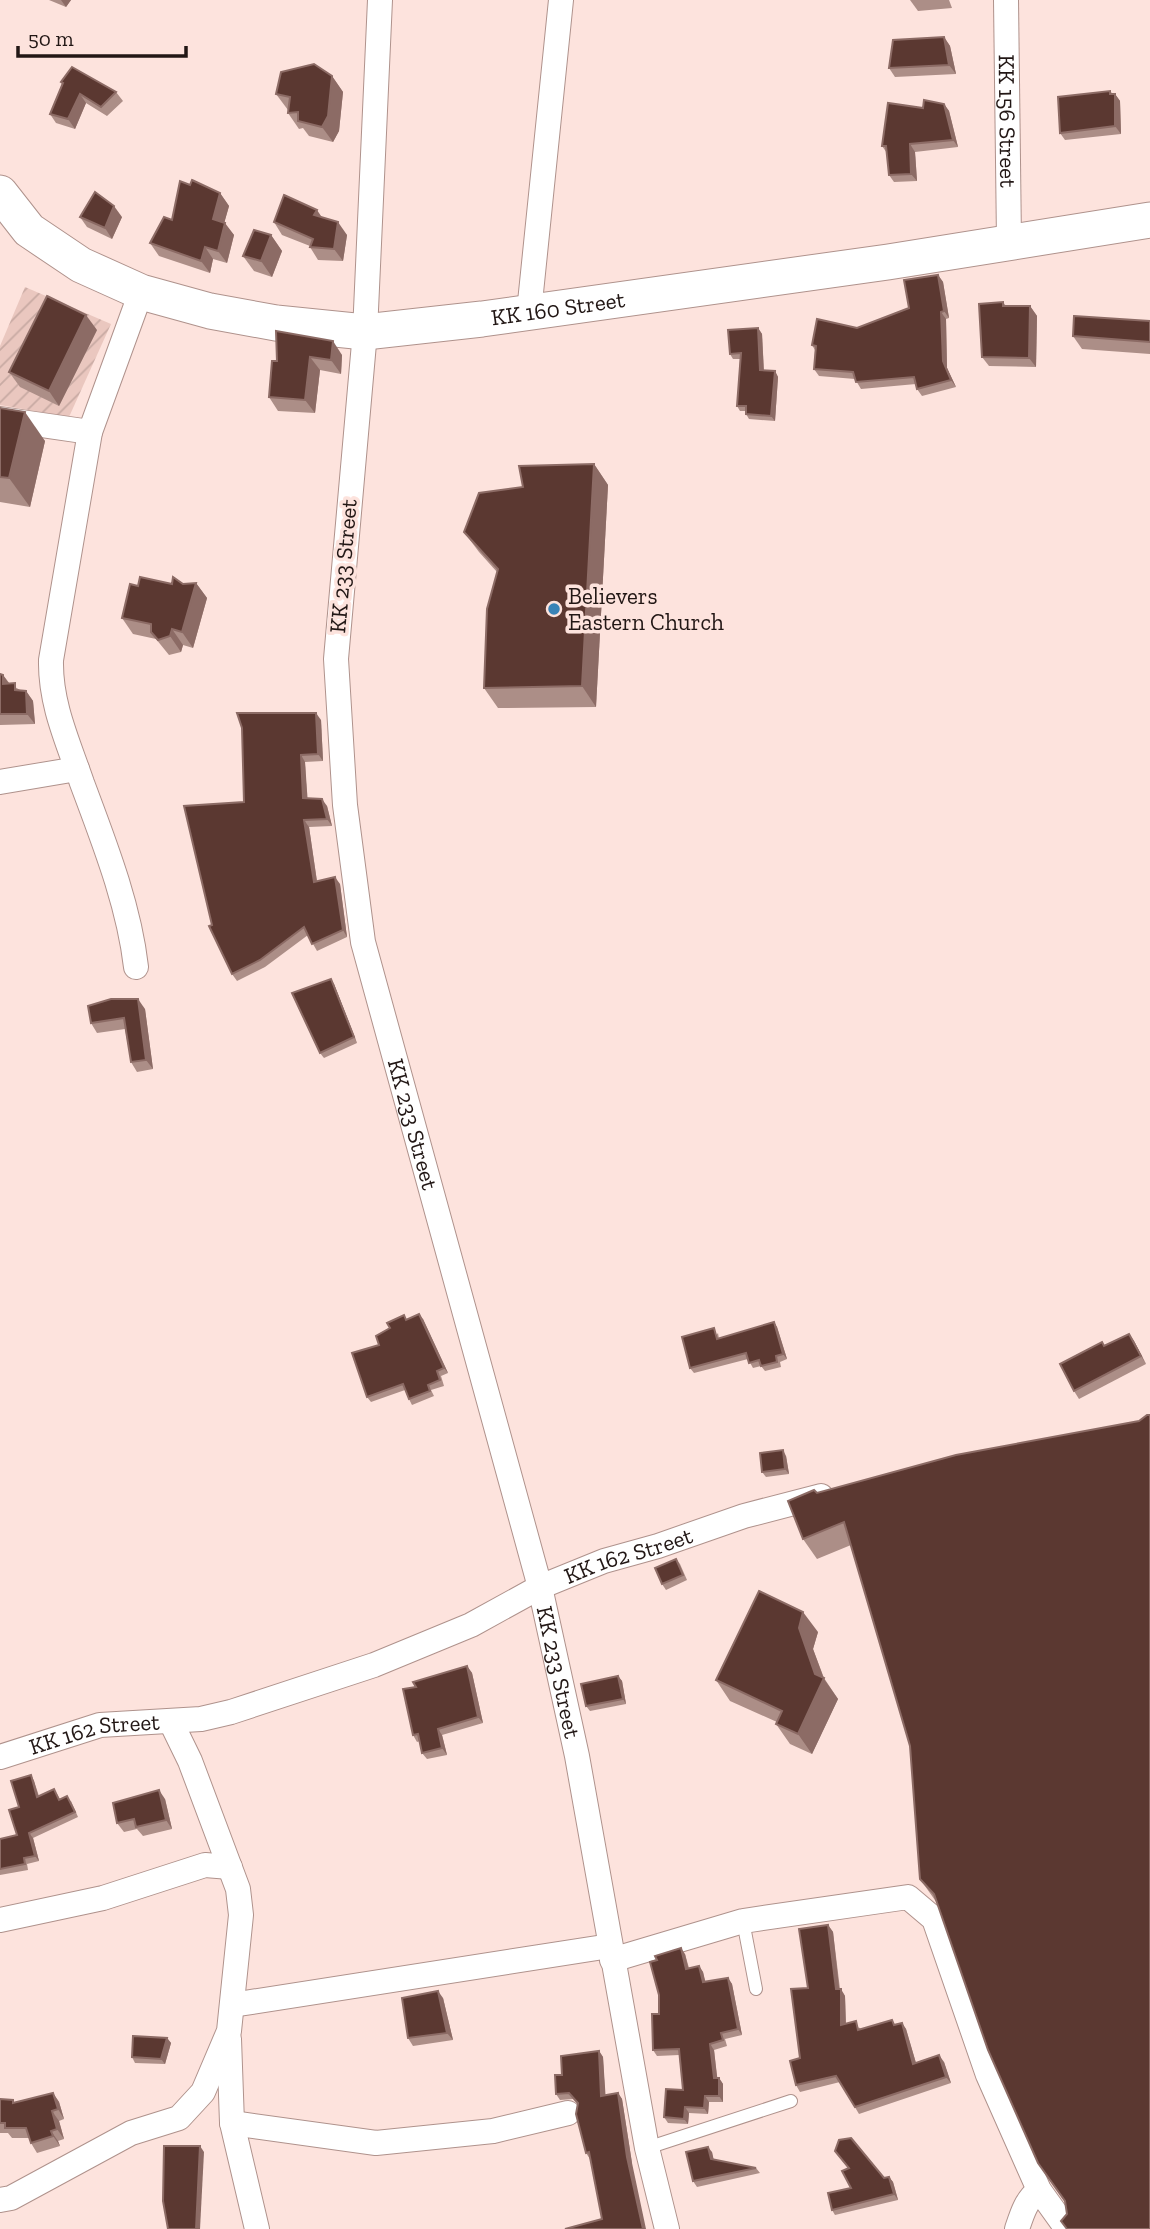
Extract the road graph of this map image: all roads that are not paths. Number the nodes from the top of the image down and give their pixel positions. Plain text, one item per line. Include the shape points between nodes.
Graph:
1 (380, 0) edge
2 (561, 0) edge
3 (1006, 0) edge
4 (0, 193) edge
5 (1150, 220) edge
6 (1009, 241) junction
7 (141, 292) junction
8 (529, 312) junction
9 (365, 332) junction
10 (0, 419) edge
11 (90, 432) junction
12 (77, 769) junction
13 (0, 782) edge
14 (136, 967) dead end
15 (849, 1489) edge
16 (540, 1587) junction
17 (171, 1722) junction
18 (0, 1757) edge
19 (230, 1867) junction
20 (0, 1920) edge
21 (743, 1921) junction
22 (611, 1953) junction
23 (756, 1989) dead end
24 (232, 2005) junction
25 (229, 2031) junction
26 (791, 2101) dead end
27 (568, 2113) dead end
28 (232, 2123) junction
29 (647, 2148) junction
30 (1039, 2190) junction
31 (0, 2200) edge
32 (257, 2229) edge
33 (667, 2229) edge
34 (1017, 2229) edge
35 (1066, 2229) edge

1 - 9 street, KK 233 Street
2 - 8 street
3 - 6 street, KK 156 Street
4 - 7 main road, KK 160 Street via 29,230 81,265
5 - 6 main road, KK 160 Street
6 - 8 main road, KK 160 Street
7 - 9 main road, KK 160 Street via 263,321
7 - 11 street
8 - 9 main road, KK 160 Street
9 - 16 street, KK 233 Street via 336,659 345,805 359,914 442,1239
10 - 11 street
11 - 12 street via 51,660 58,719
12 - 13 street
12 - 14 street via 129,926
15 - 16 street, KK 162 Street via 744,1516 604,1561
16 - 17 street, KK 162 Street via 471,1625 374,1665 231,1712
16 - 22 street, KK 233 Street via 577,1756
17 - 18 street, KK 162 Street via 100,1725
17 - 19 street
19 - 20 street via 205,1865 103,1898
19 - 24 street via 241,1915
21 - 22 street
21 - 23 lane
21 - 30 street via 896,1896 915,1901 934,1919 970,2029
22 - 24 street
22 - 29 street, KK 233 Street
24 - 25 street
25 - 28 street
25 - 31 street via 204,2092 179,2118 131,2133
26 - 29 lane
27 - 28 street via 493,2131 376,2143
28 - 32 street
29 - 33 street, KK 233 Street
30 - 34 street via 1031,2196
30 - 35 street

